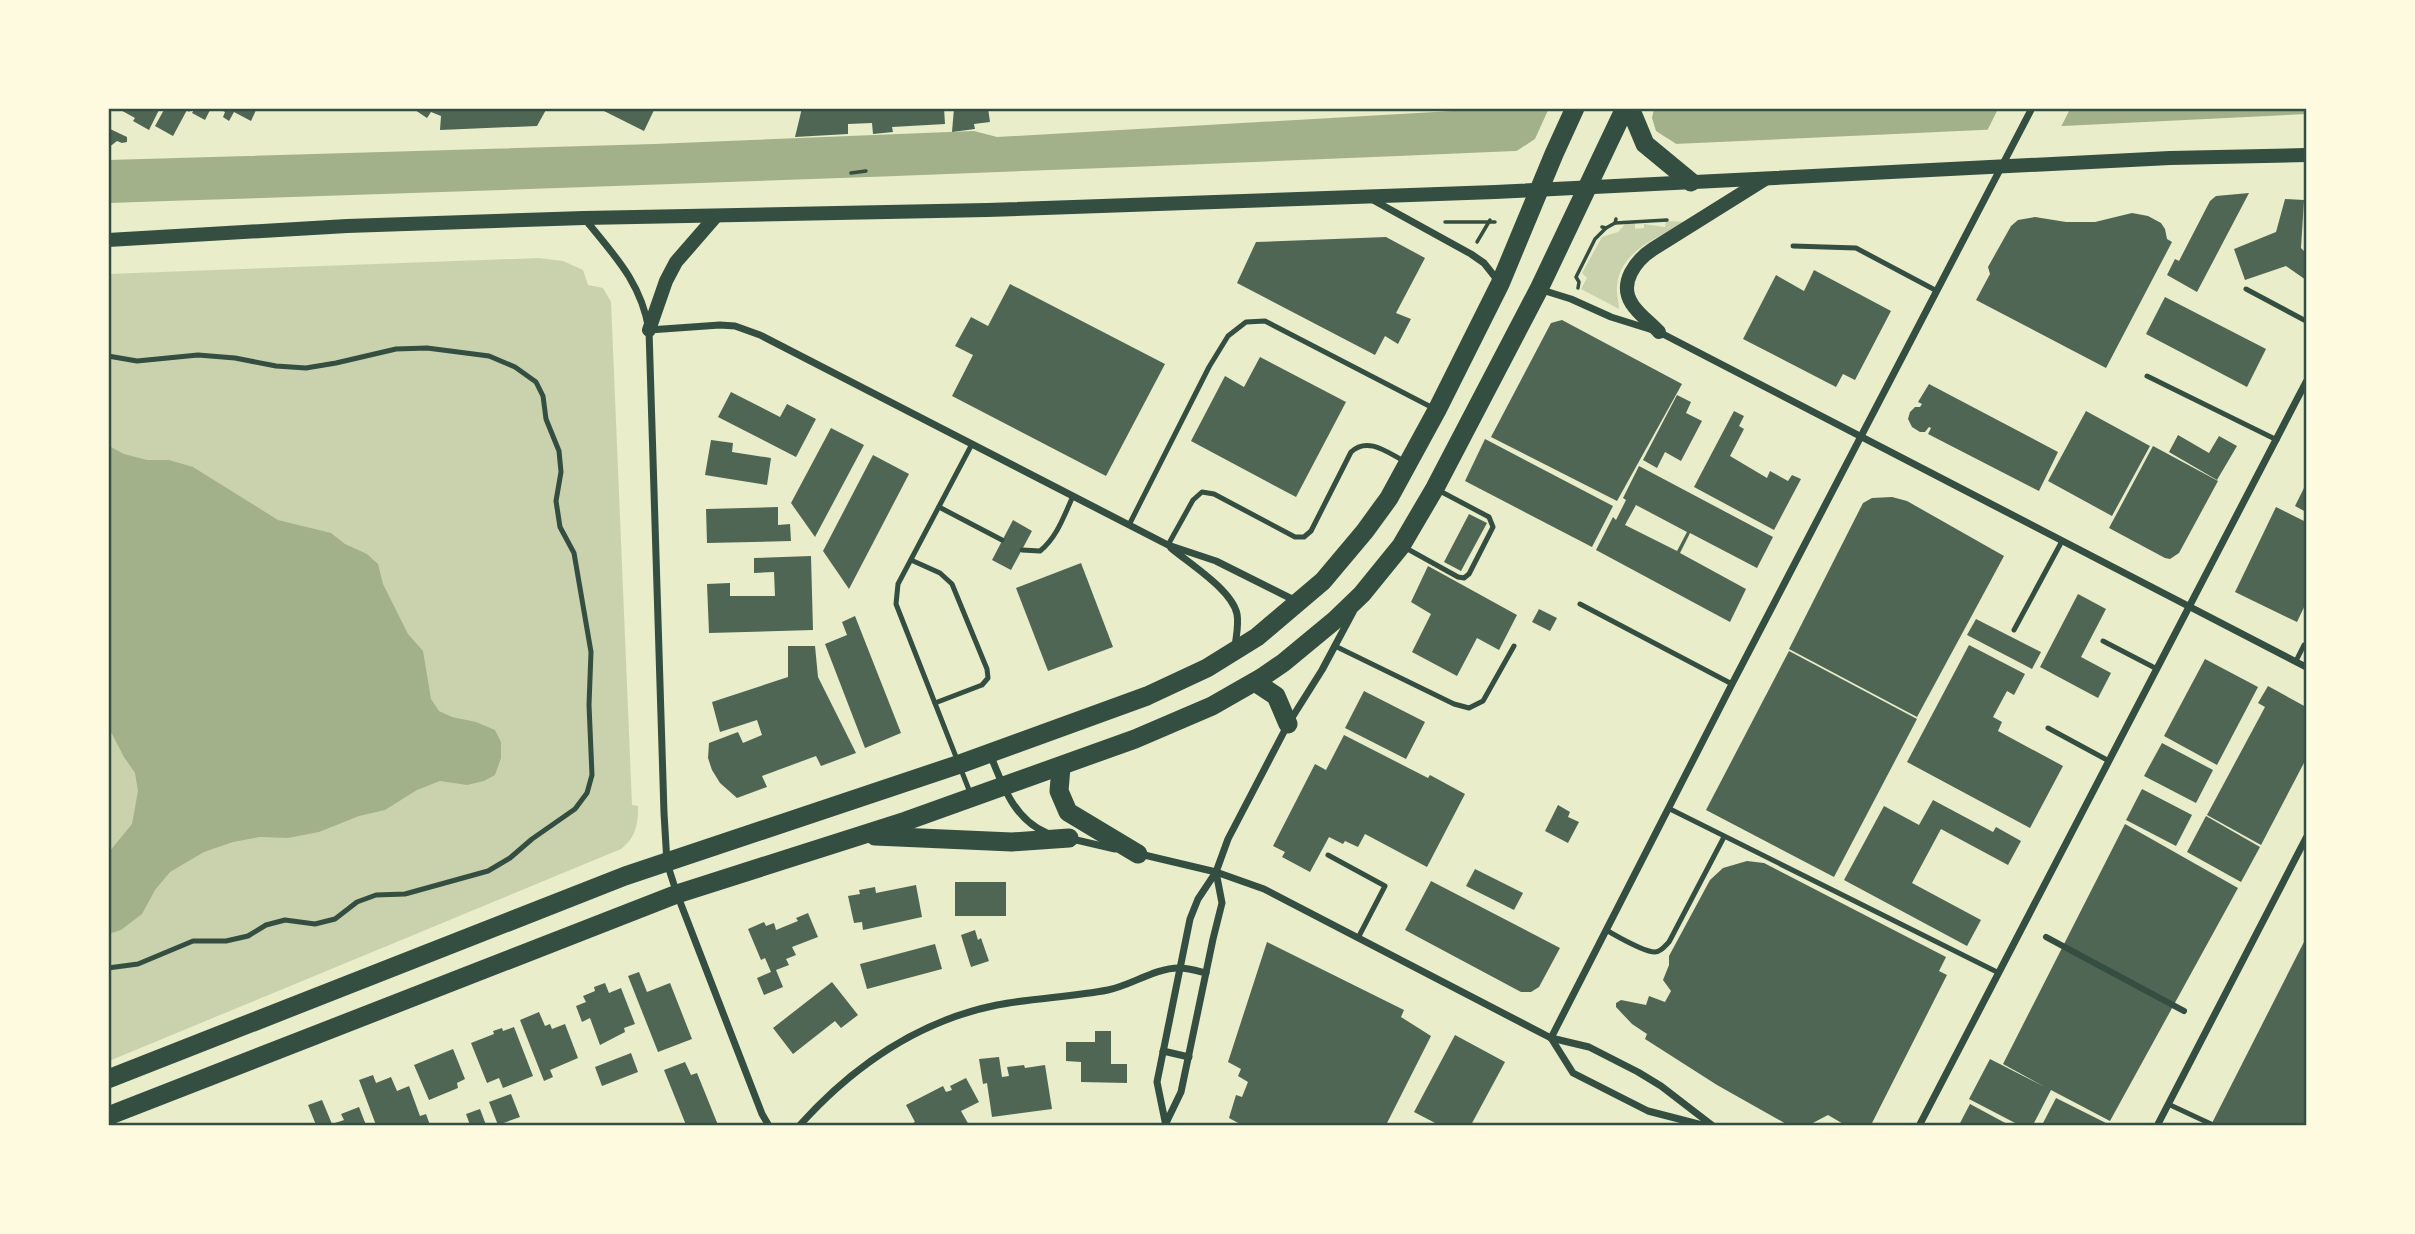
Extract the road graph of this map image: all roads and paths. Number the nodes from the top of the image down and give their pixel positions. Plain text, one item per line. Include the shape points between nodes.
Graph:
1 (1575, 108) edge
2 (1628, 108) edge
3 (2032, 108) edge
4 (2306, 155) edge
5 (2002, 168) junction
6 (866, 171) dead end
7 (858, 172) junction
8 (851, 173) dead end
9 (1766, 178) junction
10 (859, 181) dead end
11 (1691, 182) junction
12 (1588, 187) junction
13 (1539, 189) junction
14 (1366, 196) junction
15 (716, 216) junction
16 (584, 218) junction
17 (1674, 220) dead end
18 (1489, 221) junction
19 (1496, 222) dead end
20 (1441, 226) dead end
21 (108, 240) edge
22 (1794, 246) dead end
23 (1475, 247) dead end
24 (1500, 284) junction
25 (1539, 289) junction
26 (2246, 289) dead end
27 (1576, 291) dead end
28 (1937, 291) junction
29 (2306, 321) edge
30 (649, 330) junction
31 (1659, 332) junction
32 (108, 356) edge
33 (2147, 376) dead end
34 (2306, 382) edge
35 (1437, 410) junction
36 (1861, 436) junction
37 (2277, 440) junction
38 (972, 444) junction
39 (1409, 464) junction
40 (1435, 488) junction
41 (1073, 496) junction
42 (939, 507) junction
43 (1129, 524) junction
44 (1002, 540) dead end
45 (2062, 541) junction
46 (1168, 545) junction
47 (1401, 546) junction
48 (1022, 550) dead end
49 (911, 560) junction
50 (1362, 594) junction
51 (1300, 603) junction
52 (1580, 604) dead end
53 (2190, 607) junction
54 (2014, 630) dead end
55 (2103, 641) dead end
56 (2304, 645) dead end
57 (1335, 646) junction
58 (1514, 646) dead end
59 (1235, 652) junction
60 (2295, 661) junction
61 (2306, 667) edge
62 (2157, 669) junction
63 (1255, 682) junction
64 (1732, 684) junction
65 (936, 703) junction
66 (1288, 724) junction
67 (2048, 729) dead end
68 (990, 754) junction
69 (2109, 761) junction
70 (960, 764) junction
71 (1062, 767) junction
72 (1004, 787) junction
73 (972, 798) junction
74 (1668, 808) junction
75 (860, 836) junction
76 (1724, 837) junction
77 (1069, 838) junction
78 (2306, 838) edge
79 (1138, 854) junction
80 (1328, 855) dead end
81 (667, 863) junction
82 (1216, 873) junction
83 (677, 894) junction
84 (1605, 930) junction
85 (2046, 937) dead end
86 (1358, 938) junction
87 (108, 968) edge
88 (1179, 968) junction
89 (1206, 973) junction
90 (1999, 973) junction
91 (2184, 1011) dead end
92 (1551, 1038) junction
93 (1163, 1051) junction
94 (1189, 1057) junction
95 (140, 1065) junction
96 (108, 1079) edge
97 (151, 1098) junction
98 (2168, 1104) junction
99 (108, 1116) edge
100 (1167, 1123) edge
101 (769, 1125) edge
102 (799, 1125) edge
103 (1706, 1125) edge
104 (1713, 1125) edge
105 (1919, 1125) edge
106 (2157, 1125) edge
107 (2211, 1125) edge

1 - 13 highway
2 - 11 highway via 1645,144
2 - 12 highway
3 - 5 street
4 - 5 main road
5 - 9 main road
5 - 28 street
6 - 7 path
7 - 8 path
7 - 10 path
9 - 11 main road
9 - 31 main road via 1637,262 1628,279 1628,296
11 - 12 main road
12 - 13 main road
12 - 25 highway
13 - 14 main road
13 - 24 highway
14 - 15 main road
14 - 24 street via 1471,254
15 - 16 main road
15 - 30 main road via 676,262
16 - 21 main road
16 - 30 street via 628,274 643,303
17 - 27 path via 1616,221 1604,227 1576,277 1580,284
18 - 19 path
18 - 20 path via 1442,222
18 - 23 path
22 - 28 lane via 1856,247
24 - 35 highway
25 - 31 street
25 - 40 highway
26 - 29 lane
28 - 36 street
30 - 38 street via 735,326
30 - 81 street
31 - 36 street
32 - 87 lane via 137,361 198,355 306,368 372,353 426,348 489,356 536,382 558,451 560,527 574,553 591,652 592,775 587,793 575,809 488,871 405,894 376,894 335,919 315,923 285,920 248,936 194,940 138,964
33 - 37 lane
34 - 37 street
35 - 39 highway
35 - 43 lane via 1265,321 1246,321 1228,336 1209,367
36 - 45 street
36 - 64 street
37 - 53 street
38 - 41 street
38 - 42 lane
39 - 46 lane via 1369,444 1358,445 1304,537 1295,537 1202,492
39 - 51 highway via 1359,540
40 - 47 highway
40 - 47 lane via 1493,522 1469,575 1458,577
41 - 43 street
41 - 48 lane via 1046,546 1040,551
42 - 44 lane
42 - 49 lane
43 - 46 street
45 - 53 street
45 - 54 lane
46 - 51 street via 1216,561
46 - 59 street via 1232,601 1237,613
47 - 50 highway
49 - 65 lane via 898,583 896,604
49 - 65 lane via 953,584 987,669 988,678 982,685
50 - 57 street
50 - 63 highway via 1308,643
51 - 59 highway
52 - 64 lane
53 - 60 street
53 - 62 street
55 - 62 lane
56 - 60 lane
57 - 58 lane via 1469,708 1483,701
57 - 66 street
59 - 68 highway via 1177,683
60 - 61 street
62 - 69 street
63 - 66 highway via 1276,696
63 - 71 highway via 1189,717
64 - 74 street
65 - 70 lane
66 - 82 street via 1228,839
67 - 69 lane
68 - 70 highway
68 - 72 street
69 - 90 street
70 - 73 lane
70 - 81 highway
71 - 72 highway
71 - 79 highway via 1059,791 1068,812
72 - 73 highway
72 - 77 street via 1030,824
73 - 75 highway
74 - 76 lane
74 - 84 street
75 - 77 highway via 1012,842
75 - 83 highway
76 - 84 lane via 1662,949 1646,950
76 - 90 lane
77 - 79 street
78 - 98 street
79 - 82 street
80 - 86 lane via 1385,886
81 - 83 street
81 - 95 highway
82 - 86 street via 1264,889
82 - 88 street via 1198,899
82 - 89 street via 1222,903
83 - 97 highway
83 - 101 street
84 - 92 street
85 - 91 street
86 - 92 street
88 - 89 street
88 - 93 street
88 - 102 street via 1110,989 999,1005 940,1021 864,1066
89 - 94 street
90 - 105 street
92 - 103 street via 1573,1073 1648,1111
92 - 104 street via 1589,1047 1638,1072
93 - 94 street
93 - 100 street via 1157,1082
94 - 100 street
95 - 96 highway
95 - 97 highway
97 - 99 highway
98 - 106 street
98 - 107 lane

